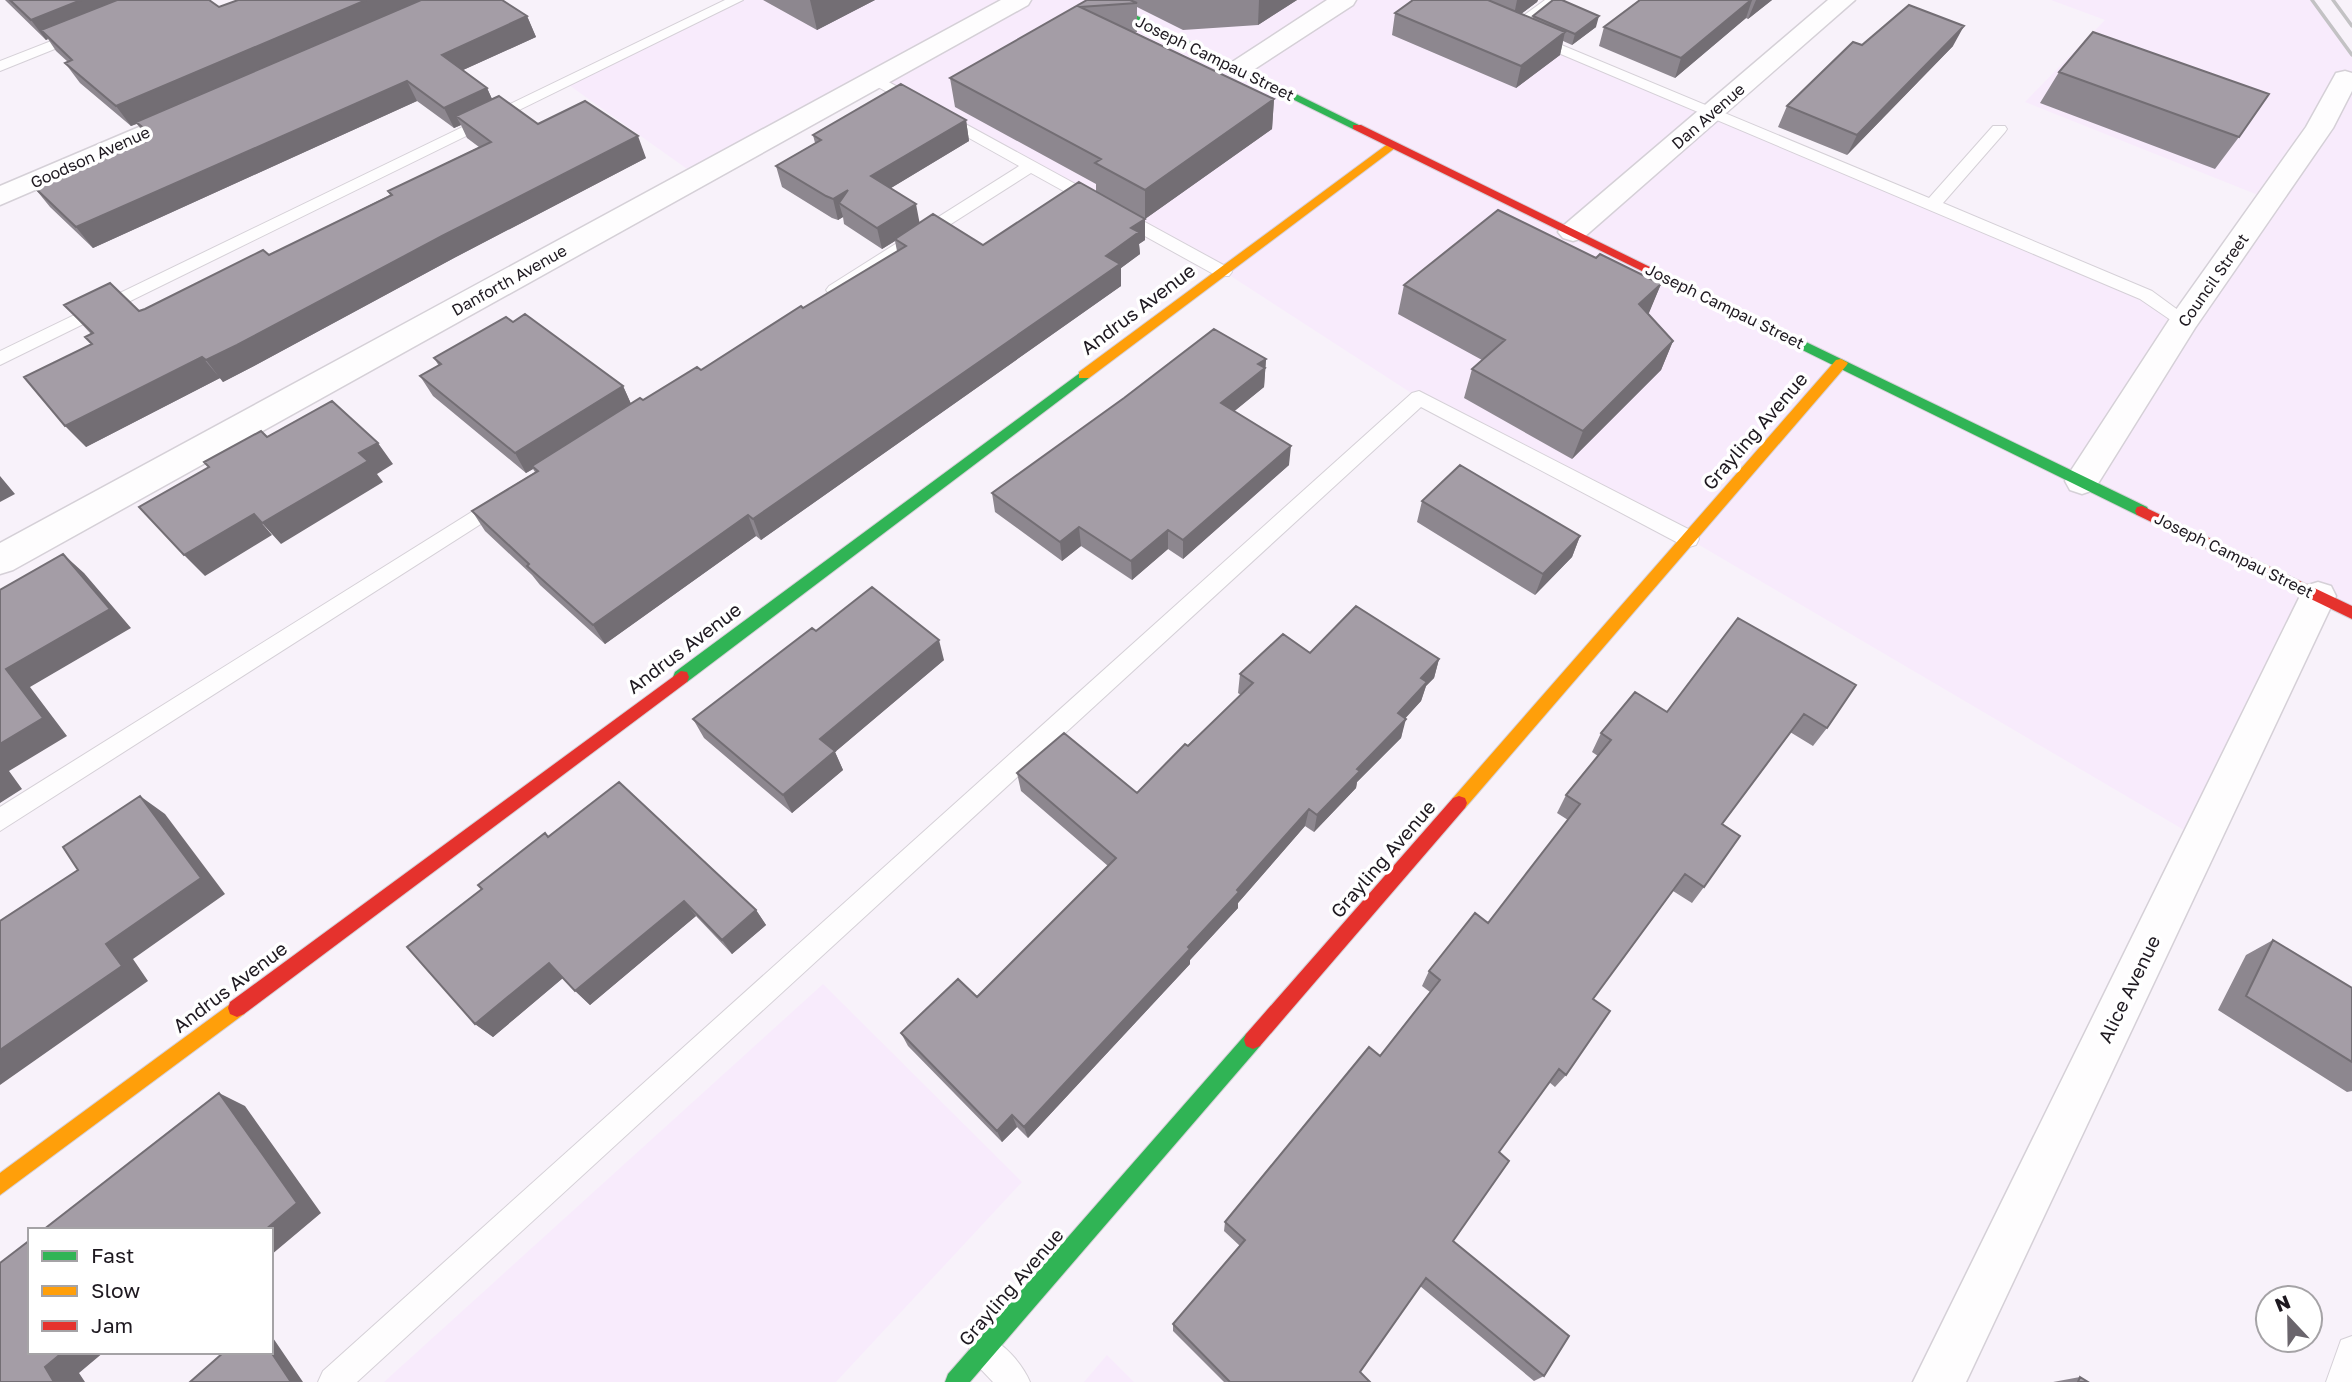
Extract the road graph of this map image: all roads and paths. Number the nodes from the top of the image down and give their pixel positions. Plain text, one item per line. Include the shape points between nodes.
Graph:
1 (736, 0) edge
2 (1019, 0) edge
3 (1097, 0) edge
4 (1344, 0) edge
5 (1553, 0) edge
6 (1843, 0) edge
7 (102, 25) edge
8 (1509, 27) joint
9 (0, 66) edge
10 (1238, 69) junction
11 (874, 79) junction
12 (2345, 79) dead end
13 (213, 104) edge
14 (1713, 112) junction
15 (1999, 130) dead end
16 (1393, 145) junction
17 (1030, 166) junction
18 (0, 196) edge
19 (1933, 205) junction
20 (1573, 232) junction
21 (1223, 271) junction
22 (820, 299) edge
23 (2184, 321) junction
24 (0, 359) edge
25 (1841, 363) junction
26 (2082, 481) junction
27 (515, 493) edge
28 (1689, 539) junction
29 (0, 560) edge
30 (2335, 605) edge
31 (0, 820) edge
32 (0, 1185) edge
33 (984, 1350) junction
34 (2352, 1351) edge
35 (334, 1382) edge
36 (956, 1382) edge
37 (1014, 1382) edge
38 (1939, 1382) edge
39 (2342, 1382) edge

1 - 24 lane
2 - 11 street, Danforth Avenue
3 - 10 street, Joseph Campau Street
4 - 10 street
5 - 8 lane
6 - 14 street, Dan Avenue
7 - 9 lane
8 - 14 lane
10 - 16 street, Joseph Campau Street
11 - 17 lane
11 - 29 street, Danforth Avenue
12 - 23 street, Council Street via 2319,128
13 - 18 street, Goodson Avenue
14 - 19 lane
14 - 20 street, Dan Avenue
15 - 19 lane
16 - 20 street, Joseph Campau Street
16 - 21 street, Andrus Avenue
17 - 21 lane
17 - 22 lane
19 - 23 lane via 2146,295
20 - 25 street, Joseph Campau Street
21 - 32 street, Andrus Avenue
23 - 26 street, Council Street
25 - 26 street, Joseph Campau Street
25 - 28 street, Grayling Avenue
26 - 30 street, Joseph Campau Street
27 - 31 lane
28 - 33 street, Grayling Avenue
28 - 35 lane via 1419,398
30 - 38 street, Alice Avenue
33 - 36 street, Grayling Avenue
33 - 37 lane
34 - 39 lane

